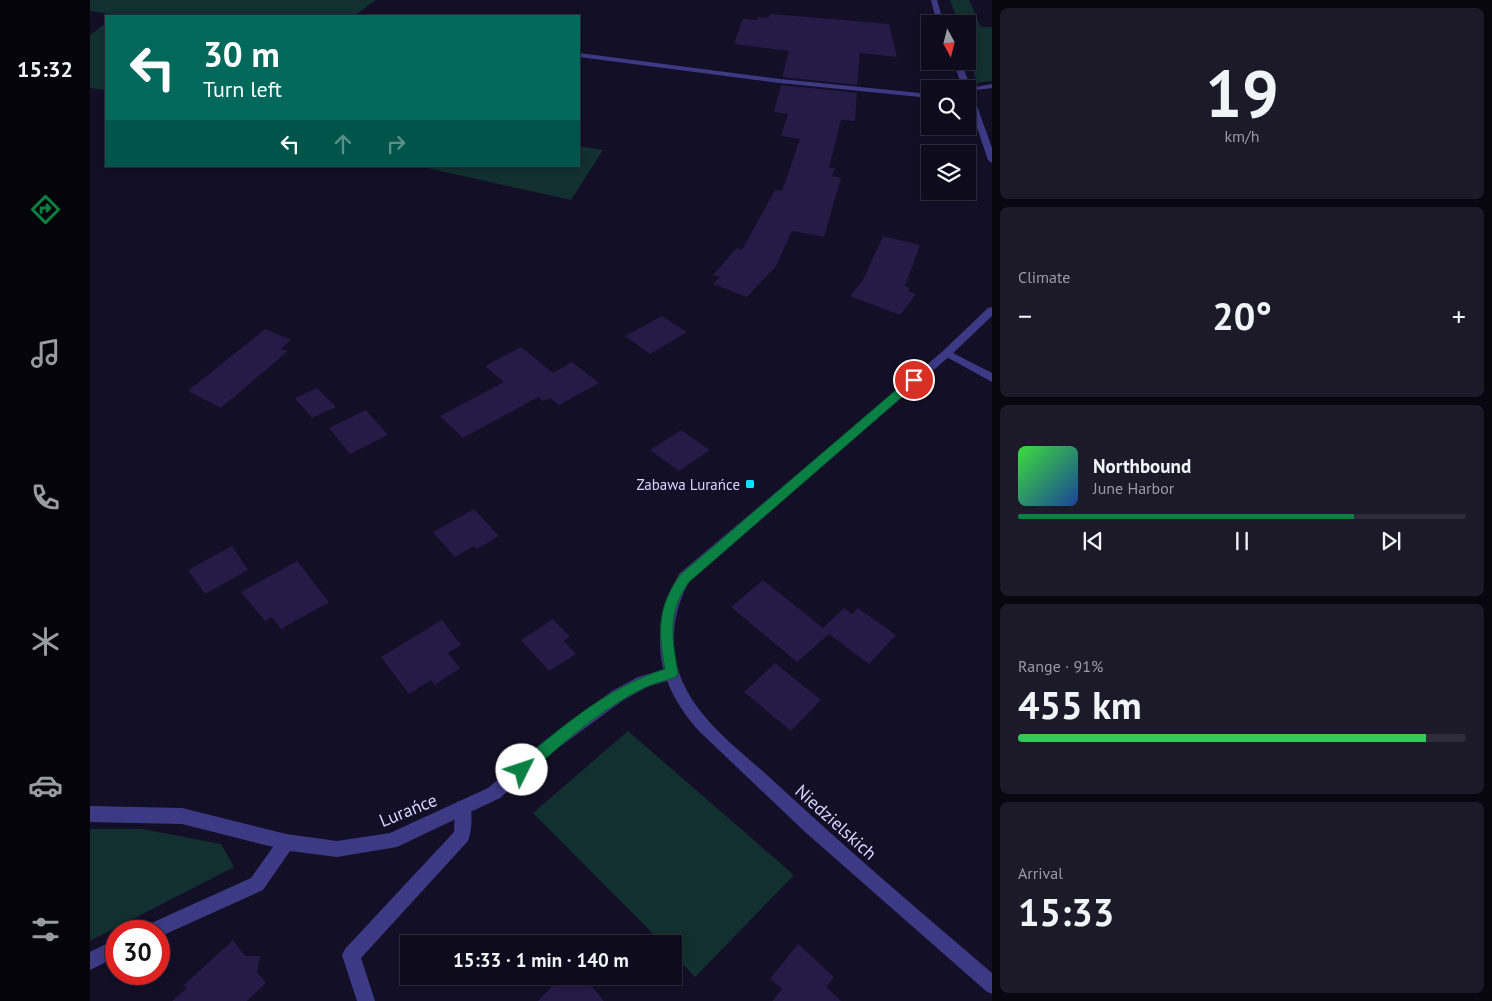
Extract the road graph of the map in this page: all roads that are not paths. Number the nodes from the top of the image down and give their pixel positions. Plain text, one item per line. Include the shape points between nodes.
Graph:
1 (934, 0) edge
2 (939, 15) edge
3 (580, 55) edge
4 (992, 86) edge
5 (976, 88) edge
6 (921, 95) edge
7 (976, 118) edge
8 (992, 160) edge
9 (992, 310) edge
10 (947, 353) junction
11 (992, 378) edge
12 (672, 673) junction
13 (463, 808) junction
14 (90, 814) edge
15 (286, 842) junction
16 (170, 923) edge
17 (105, 954) edge
18 (90, 961) edge
19 (992, 985) edge
20 (366, 1001) edge

1 - 2 street
3 - 6 street
4 - 5 street
7 - 8 street
9 - 10 street, Niedzielskich
10 - 11 street
10 - 12 street, Niedzielskich via 684,578 674,593 666,619
12 - 13 street, Lurańce via 643,682 617,696 549,746 494,793
12 - 19 street, Niedzielskich via 688,706 711,734 833,847
13 - 15 street, Lurańce via 391,841 337,849
13 - 20 street via 462,835 351,955
14 - 15 street, Lurańce via 182,816
15 - 16 street via 256,884
17 - 18 street

